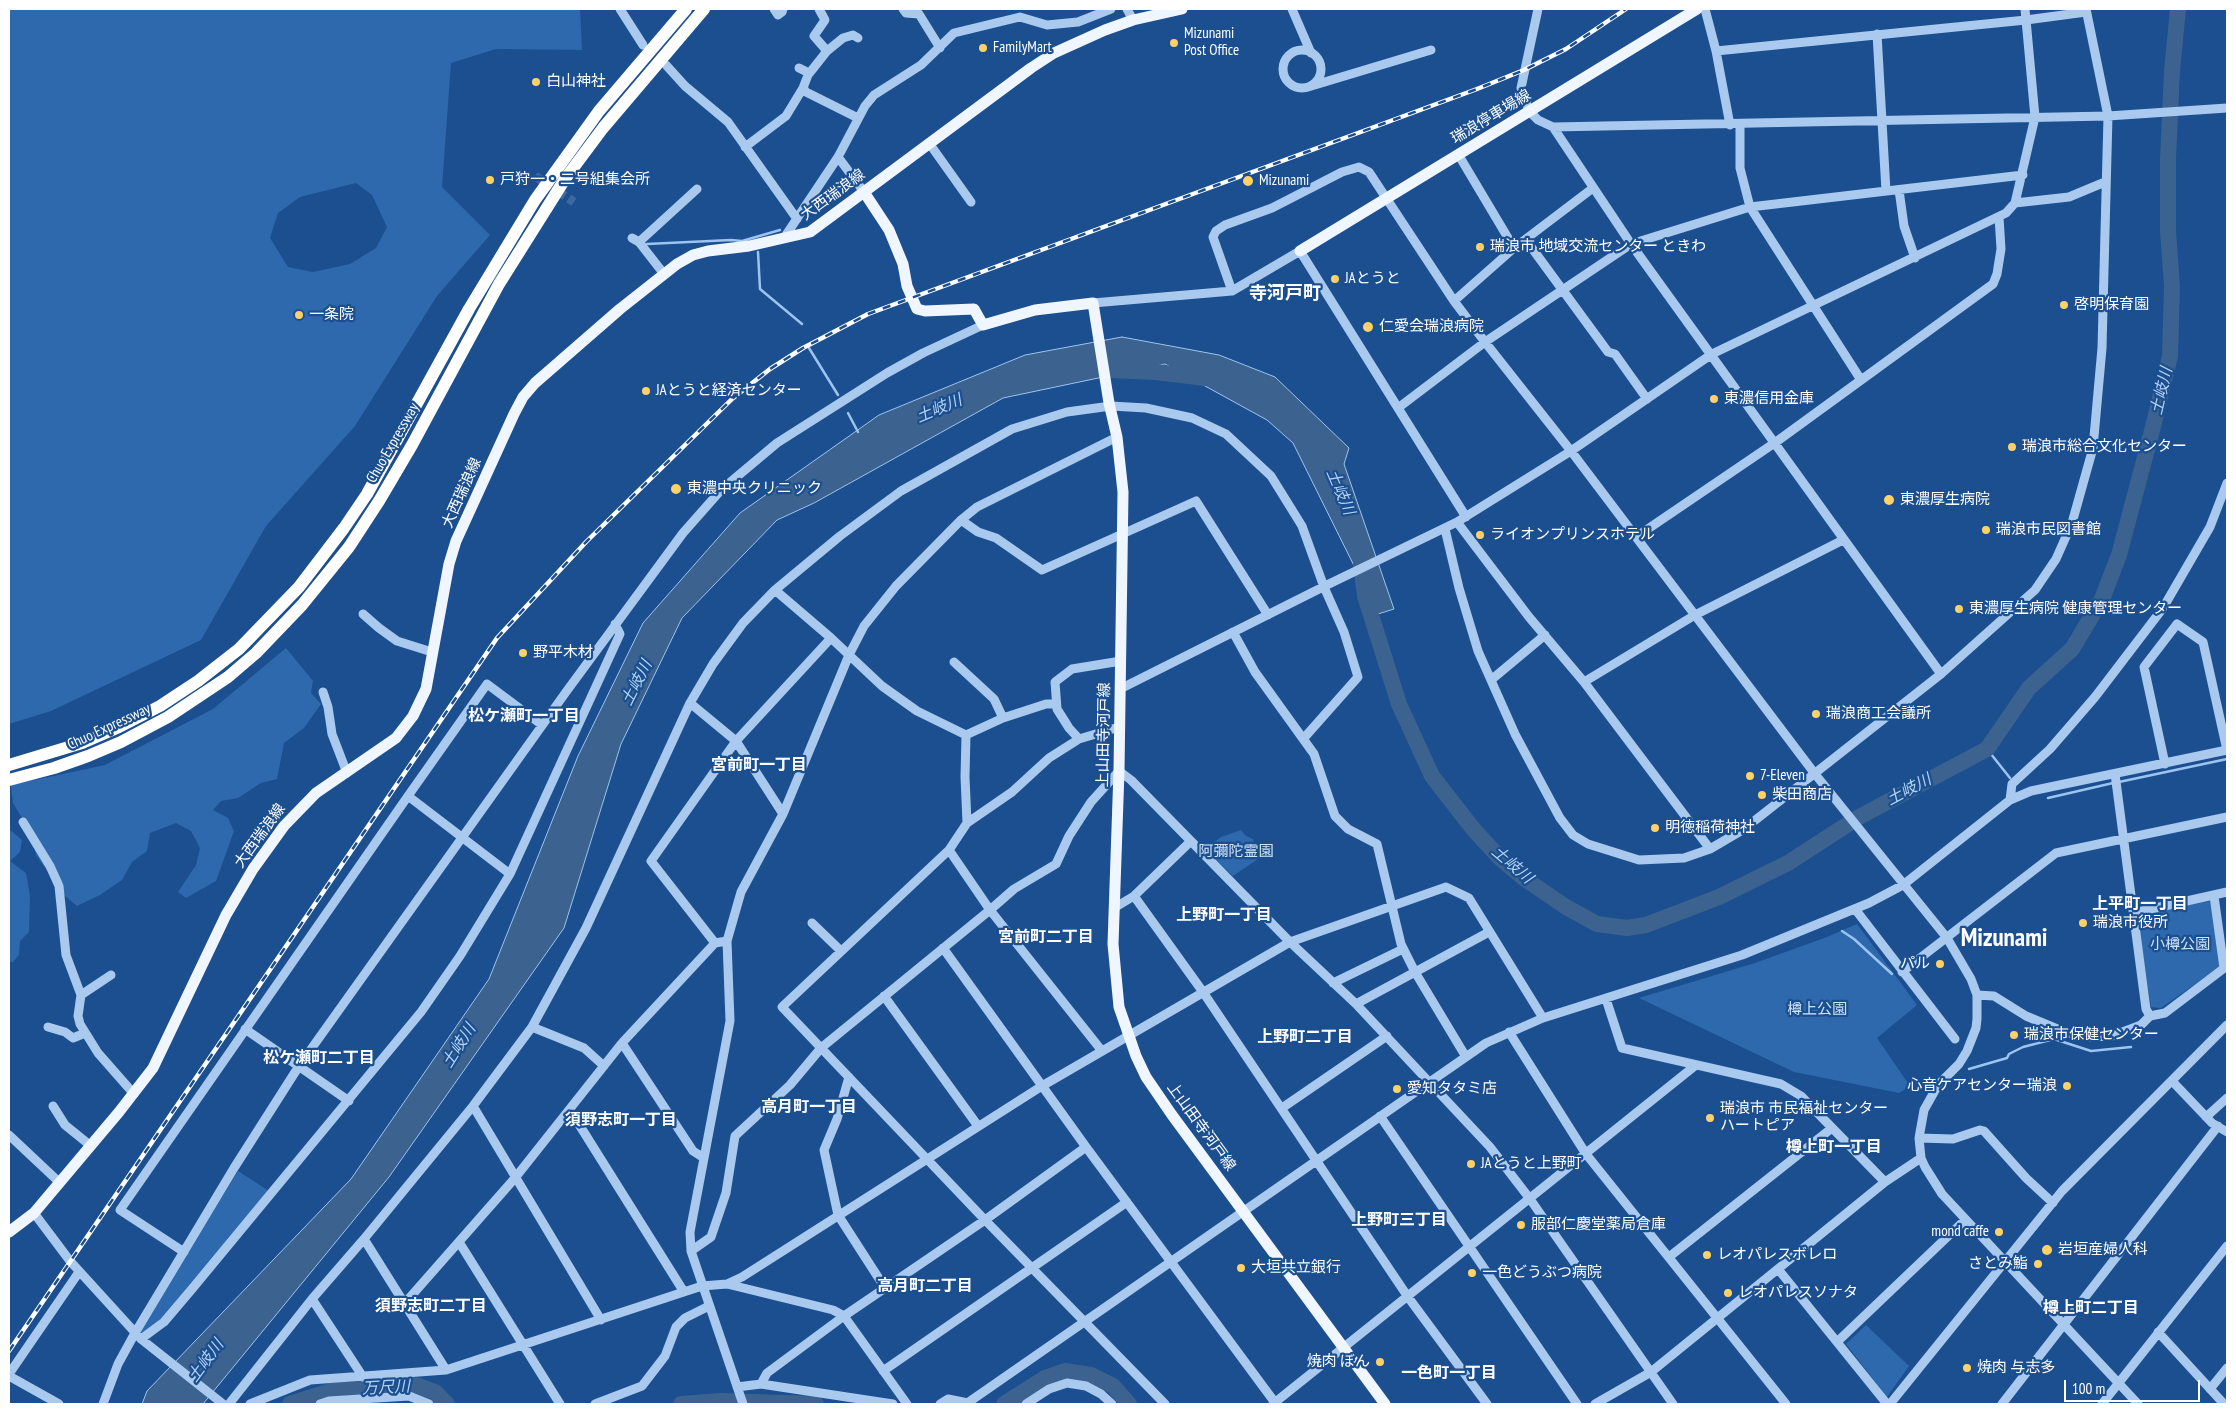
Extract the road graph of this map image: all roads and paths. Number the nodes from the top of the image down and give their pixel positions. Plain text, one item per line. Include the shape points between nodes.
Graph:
1 (620, 9) edge
2 (686, 9) edge
3 (704, 9) edge
4 (774, 9) edge
5 (783, 9) edge
6 (819, 9) edge
7 (903, 9) edge
8 (1111, 9) edge
9 (1128, 9) edge
10 (1182, 9) edge
11 (1292, 9) edge
12 (1538, 9) edge
13 (1697, 9) edge
14 (1705, 9) edge
15 (2025, 9) edge
16 (2086, 10) edge
17 (1133, 20) junction
18 (2026, 20) junction
19 (1877, 34) junction
20 (858, 38) dead end
21 (643, 45) dead end
22 (940, 48) junction
23 (1431, 50) dead end
24 (827, 51) junction
25 (1716, 51) junction
26 (1311, 53) junction
27 (666, 65) dead end
28 (799, 68) dead end
29 (808, 76) junction
30 (1308, 87) junction
31 (803, 88) junction
32 (2227, 108) edge
33 (1529, 111) junction
34 (2108, 116) junction
35 (2035, 117) junction
36 (858, 118) junction
37 (1882, 121) junction
38 (1730, 125) junction
39 (1740, 125) junction
40 (1553, 127) junction
41 (929, 143) junction
42 (745, 147) junction
43 (1458, 154) junction
44 (838, 157) junction
45 (2022, 175) junction
46 (2106, 182) junction
47 (1593, 188) junction
48 (698, 189) dead end
49 (1899, 190) junction
50 (1886, 191) junction
51 (864, 192) junction
52 (1386, 198) junction
53 (971, 202) dead end
54 (2015, 203) junction
55 (1750, 207) junction
56 (1999, 218) junction
57 (797, 219) junction
58 (784, 238) junction
59 (1526, 240) junction
60 (1631, 244) junction
61 (1514, 248) junction
62 (1300, 250) junction
63 (1915, 258) junction
64 (664, 274) junction
65 (1562, 290) junction
66 (1232, 291) junction
67 (1454, 301) junction
68 (1093, 303) junction
69 (1813, 307) junction
70 (983, 325) junction
71 (1485, 342) junction
72 (1712, 354) junction
73 (1861, 380) junction
74 (1647, 398) junction
75 (1110, 405) junction
76 (1398, 408) junction
77 (1117, 437) junction
78 (1776, 442) junction
79 (1571, 451) junction
80 (2227, 483) edge
81 (1466, 517) junction
82 (960, 520) junction
83 (1457, 522) junction
84 (1445, 529) junction
85 (1123, 535) junction
86 (1636, 537) junction
87 (1843, 540) junction
88 (1327, 585) junction
89 (775, 590) junction
90 (363, 614) dead end
91 (1268, 615) junction
92 (1695, 615) junction
93 (615, 624) junction
94 (1233, 632) junction
95 (1545, 635) junction
96 (832, 638) junction
97 (432, 652) junction
98 (849, 655) junction
99 (1120, 661) junction
100 (954, 662) dead end
101 (1941, 674) junction
102 (1491, 680) junction
103 (1584, 682) junction
104 (1120, 689) junction
105 (323, 692) dead end
106 (690, 703) junction
107 (1056, 704) junction
108 (1003, 718) junction
109 (542, 725) junction
110 (1119, 728) junction
111 (966, 735) junction
112 (1304, 738) junction
113 (1079, 739) junction
114 (736, 741) junction
115 (2227, 750) edge
116 (2164, 764) junction
117 (9, 765) edge
118 (1119, 771) junction
119 (347, 773) junction
120 (1815, 774) junction
121 (9, 780) edge
122 (2115, 780) junction
123 (408, 796) junction
124 (2010, 800) junction
125 (783, 814) junction
126 (2227, 817) edge
127 (23, 822) dead end
128 (966, 823) junction
129 (462, 838) junction
130 (2124, 839) junction
131 (1191, 841) junction
132 (1710, 848) junction
133 (949, 850) junction
134 (510, 874) junction
135 (1903, 885) junction
136 (2227, 892) edge
137 (1134, 896) junction
138 (2214, 896) junction
139 (1391, 906) junction
140 (1114, 908) junction
141 (1855, 909) junction
142 (990, 910) junction
143 (2133, 913) junction
144 (812, 923) dead end
145 (1489, 932) junction
146 (1947, 938) junction
147 (727, 941) junction
148 (1290, 942) junction
149 (715, 943) junction
150 (943, 948) junction
151 (1403, 949) junction
152 (841, 951) junction
153 (2226, 967) edge
154 (1415, 972) junction
155 (1902, 972) junction
156 (112, 975) dead end
157 (1333, 983) junction
158 (1203, 992) junction
159 (81, 995) junction
160 (1976, 995) junction
161 (884, 996) junction
162 (1606, 999) junction
163 (1356, 1004) junction
164 (2150, 1016) junction
165 (1543, 1018) junction
166 (2227, 1025) edge
167 (48, 1027) dead end
168 (532, 1027) junction
169 (244, 1029) junction
170 (1508, 1032) junction
171 (85, 1033) junction
172 (1129, 1036) junction
173 (1387, 1036) junction
174 (1955, 1039) dead end
175 (622, 1043) junction
176 (821, 1048) junction
177 (1102, 1051) junction
178 (1466, 1057) junction
179 (1696, 1065) junction
180 (299, 1066) junction
181 (604, 1066) junction
182 (849, 1077) junction
183 (2172, 1081) junction
184 (1432, 1083) junction
185 (1042, 1086) junction
186 (134, 1094) junction
187 (2227, 1098) edge
188 (348, 1101) junction
189 (53, 1106) dead end
190 (473, 1106) junction
191 (1282, 1108) junction
192 (570, 1110) junction
193 (1380, 1116) junction
194 (2206, 1117) junction
195 (978, 1126) junction
196 (2218, 1126) junction
197 (1832, 1128) junction
198 (2227, 1132) edge
199 (9, 1135) edge
200 (1919, 1138) junction
201 (90, 1146) junction
202 (1086, 1147) junction
203 (1586, 1154) junction
204 (704, 1158) junction
205 (1920, 1158) junction
206 (926, 1159) junction
207 (1317, 1160) junction
208 (515, 1178) junction
209 (59, 1182) junction
210 (1885, 1182) junction
211 (1530, 1199) junction
212 (1127, 1202) junction
213 (2053, 1203) junction
214 (1244, 1212) junction
215 (34, 1213) junction
216 (838, 1215) junction
217 (985, 1220) junction
218 (1965, 1220) junction
219 (9, 1232) edge
220 (364, 1239) junction
221 (459, 1242) junction
222 (1471, 1246) junction
223 (2227, 1246) edge
224 (691, 1251) junction
225 (184, 1252) junction
226 (1669, 1257) junction
227 (1172, 1263) junction
228 (2005, 1263) junction
229 (1778, 1268) junction
230 (1032, 1269) junction
231 (79, 1272) junction
232 (727, 1284) junction
233 (702, 1286) junction
234 (885, 1288) junction
235 (684, 1292) junction
236 (1408, 1297) junction
237 (312, 1299) junction
238 (405, 1303) junction
239 (709, 1306) junction
240 (844, 1316) junction
241 (1718, 1318) junction
242 (601, 1320) junction
243 (1085, 1322) junction
244 (2062, 1326) junction
245 (2158, 1332) junction
246 (139, 1337) junction
247 (1837, 1342) junction
248 (522, 1346) junction
249 (1344, 1348) junction
250 (2227, 1368) edge
251 (446, 1370) junction
252 (883, 1371) junction
253 (1651, 1372) junction
254 (9, 1375) edge
255 (363, 1377) junction
256 (2118, 1383) junction
257 (760, 1384) junction
258 (738, 1387) junction
259 (2210, 1389) junction
260 (48, 1402) edge
261 (59, 1404) edge
262 (103, 1404) edge
263 (223, 1404) edge
264 (229, 1404) edge
265 (250, 1404) edge
266 (320, 1404) edge
267 (429, 1404) edge
268 (560, 1404) edge
269 (595, 1404) edge
270 (743, 1404) edge
271 (893, 1404) edge
272 (907, 1404) edge
273 (940, 1404) edge
274 (967, 1404) edge
275 (1026, 1404) edge
276 (1112, 1404) edge
277 (1165, 1404) edge
278 (1275, 1404) edge
279 (1385, 1404) edge
280 (1487, 1404) edge
281 (1578, 1404) edge
282 (1595, 1404) edge
283 (1673, 1404) edge
284 (1786, 1404) edge
285 (1889, 1404) edge
286 (2002, 1404) edge
287 (2102, 1404) edge
288 (2138, 1404) edge
289 (2224, 1404) edge

1 - 21 street
2 - 117 highway, Chuo Expressway via 599,111 535,200 469,308 367,494 299,587 239,649 160,706 82,743
3 - 121 highway, Chuo Expressway via 603,128 565,179 499,284 379,501 350,546 302,605 228,677 168,717 88,756
4 - 5 street via 778,15
6 - 24 street via 825,20 814,36
7 - 22 street via 906,13 918,14
8 - 22 street via 1078,22 1047,25 1020,17 954,33
9 - 17 street
10 - 17 main road, 大西瑞浪線
11 - 26 street
12 - 33 street via 1521,88
13 - 33 main road, 瑞浪停車場線
14 - 25 street
15 - 18 street
16 - 18 street
16 - 34 street
17 - 41 main road, 大西瑞浪線 via 1054,53
18 - 19 street
18 - 35 street
19 - 25 street
19 - 37 street
20 - 24 street via 850,35
22 - 36 street via 921,65 874,95
23 - 30 street
24 - 29 street
25 - 38 street
26 - 30 street via 1321,68 1318,79
26 - 30 street via 1298,50 1292,53 1283,68 1291,85
27 - 42 street via 685,86 722,115
28 - 29 street
29 - 31 street
31 - 36 street
31 - 42 street via 786,116
32 - 34 street
33 - 40 street
33 - 43 main road, 瑞浪停車場線
34 - 35 street
34 - 46 street
35 - 37 street
35 - 45 street
36 - 44 street
37 - 39 street
37 - 50 street
38 - 39 street
38 - 40 street
39 - 55 street via 1740,168
40 - 47 street
41 - 51 main road, 大西瑞浪線
41 - 53 street
42 - 57 street
43 - 52 main road, 瑞浪停車場線
43 - 61 street
44 - 51 street
44 - 57 street
45 - 49 street
45 - 54 street
46 - 54 street via 2069,197
46 - 101 street via 2102,348 2093,448 2072,523 2056,558 2035,590
47 - 59 street
47 - 60 street
48 - 64 street via 635,240
49 - 50 street
49 - 63 street via 1904,226
50 - 55 street
51 - 58 main road, 大西瑞浪線 via 817,228
51 - 70 main road via 889,230 917,309 974,309
52 - 62 main road, 瑞浪停車場線
52 - 66 street via 1369,172 1359,167 1342,172 1272,208 1225,225 1213,237
52 - 67 street
54 - 56 street
55 - 60 street
55 - 69 street
56 - 63 street
56 - 73 street via 2001,249 1998,274 1993,284
57 - 58 street
58 - 64 main road, 大西瑞浪線 via 693,255
59 - 61 street
59 - 65 street
60 - 65 street
60 - 72 street
61 - 67 street
62 - 66 street
62 - 76 street
63 - 69 street
64 - 97 main road, 大西瑞浪線 via 547,372 523,397 456,541
65 - 71 street
65 - 74 street
66 - 68 street
67 - 71 street
68 - 70 main road via 1035,310
68 - 75 main road, 上山田寺河戸線
69 - 72 street
69 - 73 street
70 - 93 street via 887,373 784,438 750,465 721,490 683,533
71 - 76 street
71 - 79 street
72 - 74 street
72 - 78 street
73 - 78 street
74 - 79 street
75 - 77 main road, 上山田寺河戸線
75 - 88 street via 1146,408 1192,418 1226,434 1271,476 1285,495
75 - 89 street via 1067,412 1012,429 901,491
76 - 81 street
77 - 82 street via 977,507
77 - 85 main road, 上山田寺河戸線
78 - 86 street
78 - 87 street
79 - 81 street
79 - 86 street
80 - 124 street via 2210,527 2163,608 2095,697 2050,749 2012,784
81 - 83 street
82 - 85 street via 978,532 996,538 1042,570
82 - 98 street via 896,586 864,626
83 - 84 street
83 - 95 street
84 - 88 street
84 - 102 street via 1478,651
85 - 91 street via 1196,501
85 - 99 main road, 上山田寺河戸線
86 - 92 street
87 - 92 street
87 - 101 street
88 - 91 street
88 - 112 street via 1358,677
89 - 96 street
89 - 106 street via 743,623
90 - 97 street via 397,640
91 - 94 street
92 - 103 street
92 - 120 street
93 - 109 street
93 - 134 street via 620,634
94 - 104 street
94 - 112 street via 1255,672
95 - 102 street
95 - 103 street
96 - 98 street
96 - 114 street
97 - 119 main road, 大西瑞浪線 via 426,689 413,716 396,738
98 - 111 street via 882,686 917,711
98 - 125 street
99 - 104 main road, 上山田寺河戸線
99 - 107 street via 1072,669 1055,682
100 - 108 street via 994,699
101 - 120 street
102 - 132 street via 1515,734 1560,818 1573,835 1588,844 1640,860 1684,858
103 - 132 street
104 - 110 main road, 上山田寺河戸線
105 - 119 street via 332,734
106 - 114 street
106 - 168 street via 586,928
107 - 108 street via 1046,704
107 - 113 street
108 - 111 street
109 - 123 street via 487,684
109 - 129 street
110 - 113 street
110 - 118 main road, 上山田寺河戸線
111 - 128 street
112 - 139 street via 1314,754 1335,816 1348,829 1377,844
113 - 128 street via 1050,758 1012,792
114 - 125 street
114 - 149 street via 651,861
115 - 116 street
115 - 116 street via 2203,642 2177,624 2144,667
116 - 122 street
118 - 131 street
118 - 140 main road, 上山田寺河戸線
118 - 142 street via 1091,802 1056,864 1014,889
119 - 186 main road, 大西瑞浪線 via 299,808 254,868 226,915 158,1060
120 - 132 street via 1744,830
120 - 135 street
122 - 124 street via 2031,791
122 - 130 street
123 - 129 street
123 - 169 street
124 - 135 street
125 - 147 street via 741,892
126 - 130 street
127 - 159 street via 60,886 66,955
128 - 133 street
129 - 134 street
129 - 180 street
130 - 143 street
130 - 146 street via 2056,853
131 - 137 street
131 - 148 street
133 - 142 street
133 - 152 street
134 - 188 street via 421,1012
135 - 141 street
135 - 146 street
136 - 138 street
137 - 140 street
137 - 158 street
138 - 143 street
138 - 153 street
139 - 145 street via 1446,888 1469,898
139 - 148 street
139 - 151 street
140 - 172 main road, 上山田寺河戸線 via 1112,944 1115,978 1119,1007
141 - 155 street
141 - 162 street via 1742,956
142 - 150 street
142 - 177 street
143 - 164 street via 2146,1009
144 - 152 street
145 - 154 street
145 - 165 street
146 - 155 street
146 - 160 street via 1971,979
147 - 149 street
147 - 204 street via 730,1021
148 - 157 street
148 - 158 street
149 - 175 street
150 - 161 street
150 - 185 street
151 - 154 street
151 - 157 street
152 - 176 street via 782,1007
153 - 164 street via 2165,1013
154 - 163 street
154 - 178 street
155 - 174 street
156 - 159 street
157 - 163 street
158 - 172 street
158 - 191 street
159 - 171 street via 78,1016
160 - 164 street via 1994,996 2026,1016 2067,1033 2091,1036 2112,1036 2129,1031
160 - 200 street via 1977,1019 1973,1039 1959,1064 1930,1097
161 - 176 street
161 - 195 street
162 - 165 street
162 - 179 street via 1622,1048
163 - 173 street
165 - 170 street
166 - 183 street
167 - 171 street via 73,1038
168 - 181 street via 584,1048
168 - 190 street
169 - 180 street
169 - 225 street via 120,1210
170 - 178 street
170 - 203 street
171 - 186 street
172 - 177 street
172 - 214 main road, 上山田寺河戸線 via 1146,1077
173 - 184 street
173 - 191 street
175 - 181 street
175 - 204 street via 693,1151
176 - 182 street
176 - 224 street via 790,1085 735,1136 726,1193 711,1237
177 - 185 street
178 - 184 street
179 - 197 street via 1781,1084 1801,1096
179 - 203 street
180 - 188 street
180 - 225 street
181 - 192 street
182 - 206 street
182 - 216 street via 824,1150
183 - 194 street
183 - 213 street via 2093,1158
184 - 193 street
184 - 211 street via 1490,1147
185 - 195 street
185 - 202 street
186 - 201 main road, 大西瑞浪線
187 - 194 street
188 - 246 street via 164,1322
189 - 201 street via 65,1125
190 - 208 street
190 - 220 street
191 - 207 street
192 - 208 street
192 - 235 street
193 - 207 street
193 - 222 street
194 - 196 street
195 - 206 street
196 - 198 street
196 - 244 street
197 - 210 street
197 - 226 street
199 - 209 street
200 - 205 street
200 - 213 street via 1953,1139 1984,1131
201 - 209 main road, 大西瑞浪線
202 - 212 street
202 - 217 street
203 - 211 street
203 - 226 street
204 - 224 street via 690,1232
205 - 210 street
205 - 218 street via 1934,1185
206 - 216 street
206 - 217 street
207 - 214 street
207 - 236 street
208 - 221 street
208 - 242 street
209 - 215 main road, 大西瑞浪線
210 - 229 street
211 - 222 street
211 - 253 street
212 - 227 street
212 - 230 street
213 - 228 street
214 - 227 street
214 - 249 main road, 上山田寺河戸線
215 - 219 main road, 大西瑞浪線
215 - 231 street
216 - 232 street
216 - 234 street
217 - 230 street
217 - 234 street
218 - 228 street
218 - 247 street
220 - 237 street
220 - 238 street
221 - 238 street
221 - 248 street
222 - 236 street
222 - 281 street
223 - 245 street
224 - 233 street
225 - 246 street
226 - 241 street
227 - 243 street
227 - 278 street
228 - 244 street
228 - 285 street
229 - 241 street
229 - 247 street
230 - 243 street
230 - 252 street
231 - 246 street
231 - 254 street
232 - 233 street
232 - 240 street via 834,1310
233 - 235 street
233 - 239 street
234 - 240 street
235 - 242 street
236 - 249 street
236 - 280 street
237 - 255 street
237 - 264 street
238 - 251 street
239 - 258 street
239 - 269 street via 685,1318 676,1327 665,1356 642,1386
240 - 252 street
240 - 257 street via 767,1373
241 - 253 street
241 - 284 street
242 - 248 street
243 - 274 street
243 - 277 street
244 - 256 street
244 - 286 street
245 - 256 street
245 - 259 street
246 - 262 street via 118,1364
246 - 263 street
247 - 285 street
248 - 251 street
248 - 268 street
249 - 278 street
249 - 279 main road, 上山田寺河戸線
250 - 259 street
251 - 255 street
252 - 272 street
253 - 282 street
253 - 283 street
254 - 260 street
255 - 265 street via 310,1380
256 - 287 street
256 - 288 street
257 - 258 street
257 - 271 street
258 - 270 street
259 - 289 street
260 - 261 street
266 - 267 street via 410,1396
273 - 274 street via 948,1399
275 - 276 street via 1049,1389 1067,1383 1086,1386

